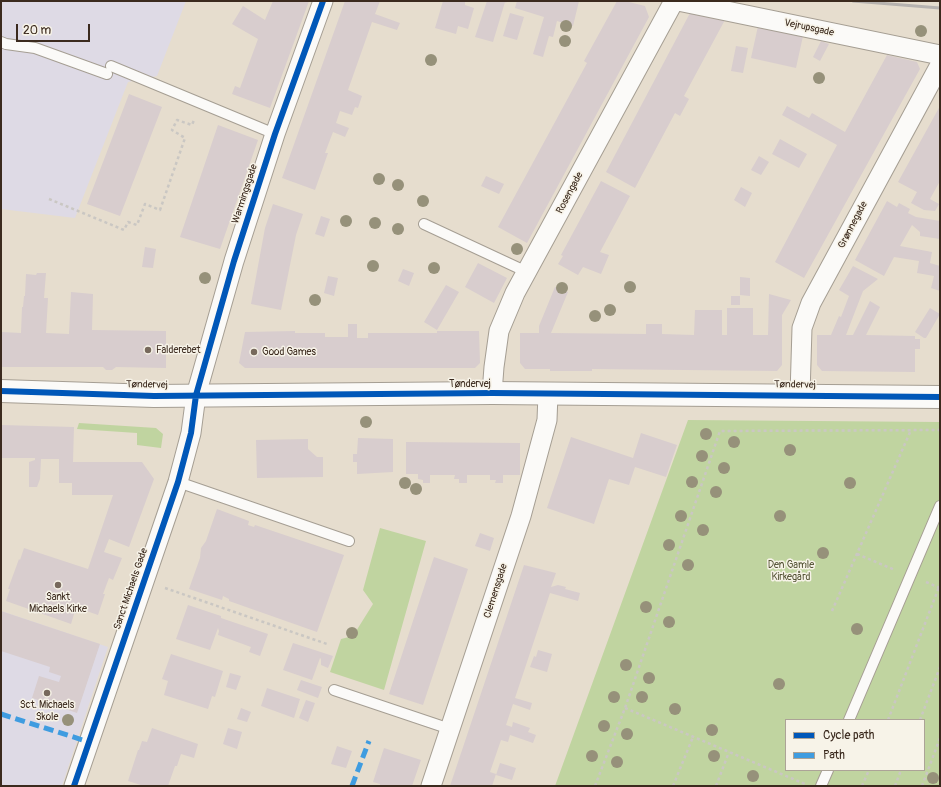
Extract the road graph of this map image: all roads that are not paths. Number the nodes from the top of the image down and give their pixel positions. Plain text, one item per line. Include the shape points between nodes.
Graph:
1 (323, 1) edge
2 (674, 1) edge
3 (678, 1) edge
4 (1, 42) edge
5 (940, 55) edge
6 (940, 65) edge
7 (275, 134) junction
8 (424, 224) dead end
9 (526, 272) junction
10 (1, 391) edge
11 (492, 393) junction
12 (548, 394) junction
13 (196, 395) junction
14 (800, 395) junction
15 (940, 397) edge
16 (178, 482) junction
17 (940, 506) edge
18 (349, 541) dead end
19 (334, 690) dead end
20 (849, 719) edge
21 (450, 729) junction
22 (828, 771) edge
23 (74, 786) edge
24 (431, 786) edge
25 (821, 786) edge

1 - 7 street, Warmingsgade
2 - 9 street, Rosengade
3 - 5 street, Vejrupsgade
4 - 7 lane via 35,48 109,70 202,103
6 - 14 street, Grønnegade via 811,304 802,328
7 - 13 street, Warmingsgade via 234,261
8 - 9 lane
9 - 11 street, Rosengade via 500,331
10 - 13 main road, Tøndervej
11 - 12 main road, Tøndervej
11 - 13 main road, Tøndervej
12 - 14 main road, Tøndervej
12 - 21 street, Clemensgade via 548,420 521,516
13 - 16 street, Sanct Michaels Gade via 191,433
14 - 15 main road, Tøndervej
16 - 18 lane
16 - 23 street, Sanct Michaels Gade
17 - 20 lane
19 - 21 lane
21 - 24 street, Clemensgade
22 - 25 lane

